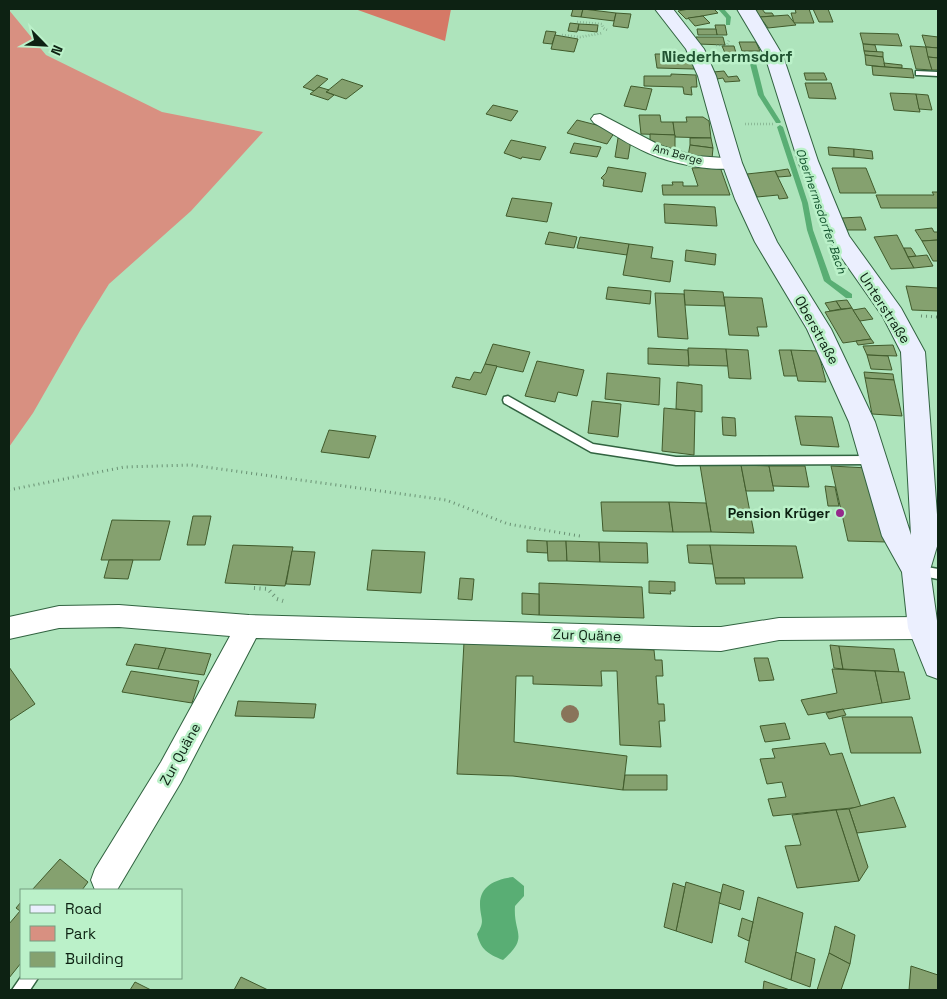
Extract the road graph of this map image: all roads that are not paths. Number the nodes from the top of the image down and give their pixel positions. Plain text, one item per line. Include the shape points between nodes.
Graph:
1 (664, 9) edge
2 (746, 9) edge
3 (918, 73) dead end
4 (938, 74) edge
5 (600, 119) dead end
6 (732, 163) junction
7 (508, 400) dead end
8 (874, 460) junction
9 (927, 572) edge
10 (249, 626) junction
11 (9, 628) edge
12 (923, 628) junction
13 (938, 665) edge
14 (102, 885) edge
15 (29, 979) edge
16 (20, 990) edge

1 - 6 street, Oberstraße via 684,32 707,76
2 - 9 street, Unterstraße via 774,56 808,161 838,237 893,314 913,352
3 - 4 lane
5 - 6 street, Am Berge via 655,150 695,161
6 - 8 street, Oberstraße via 766,242 840,370
7 - 8 lane via 591,448 676,461
8 - 9 street, Oberstraße via 896,536
9 - 12 street, Oberstraße
10 - 11 street, Zur Quäne via 119,616 59,617
10 - 12 street, Zur Quäne via 693,639 721,639 779,629
10 - 14 street, Zur Quäne via 171,772
12 - 13 street, Oberstraße
15 - 16 lane

